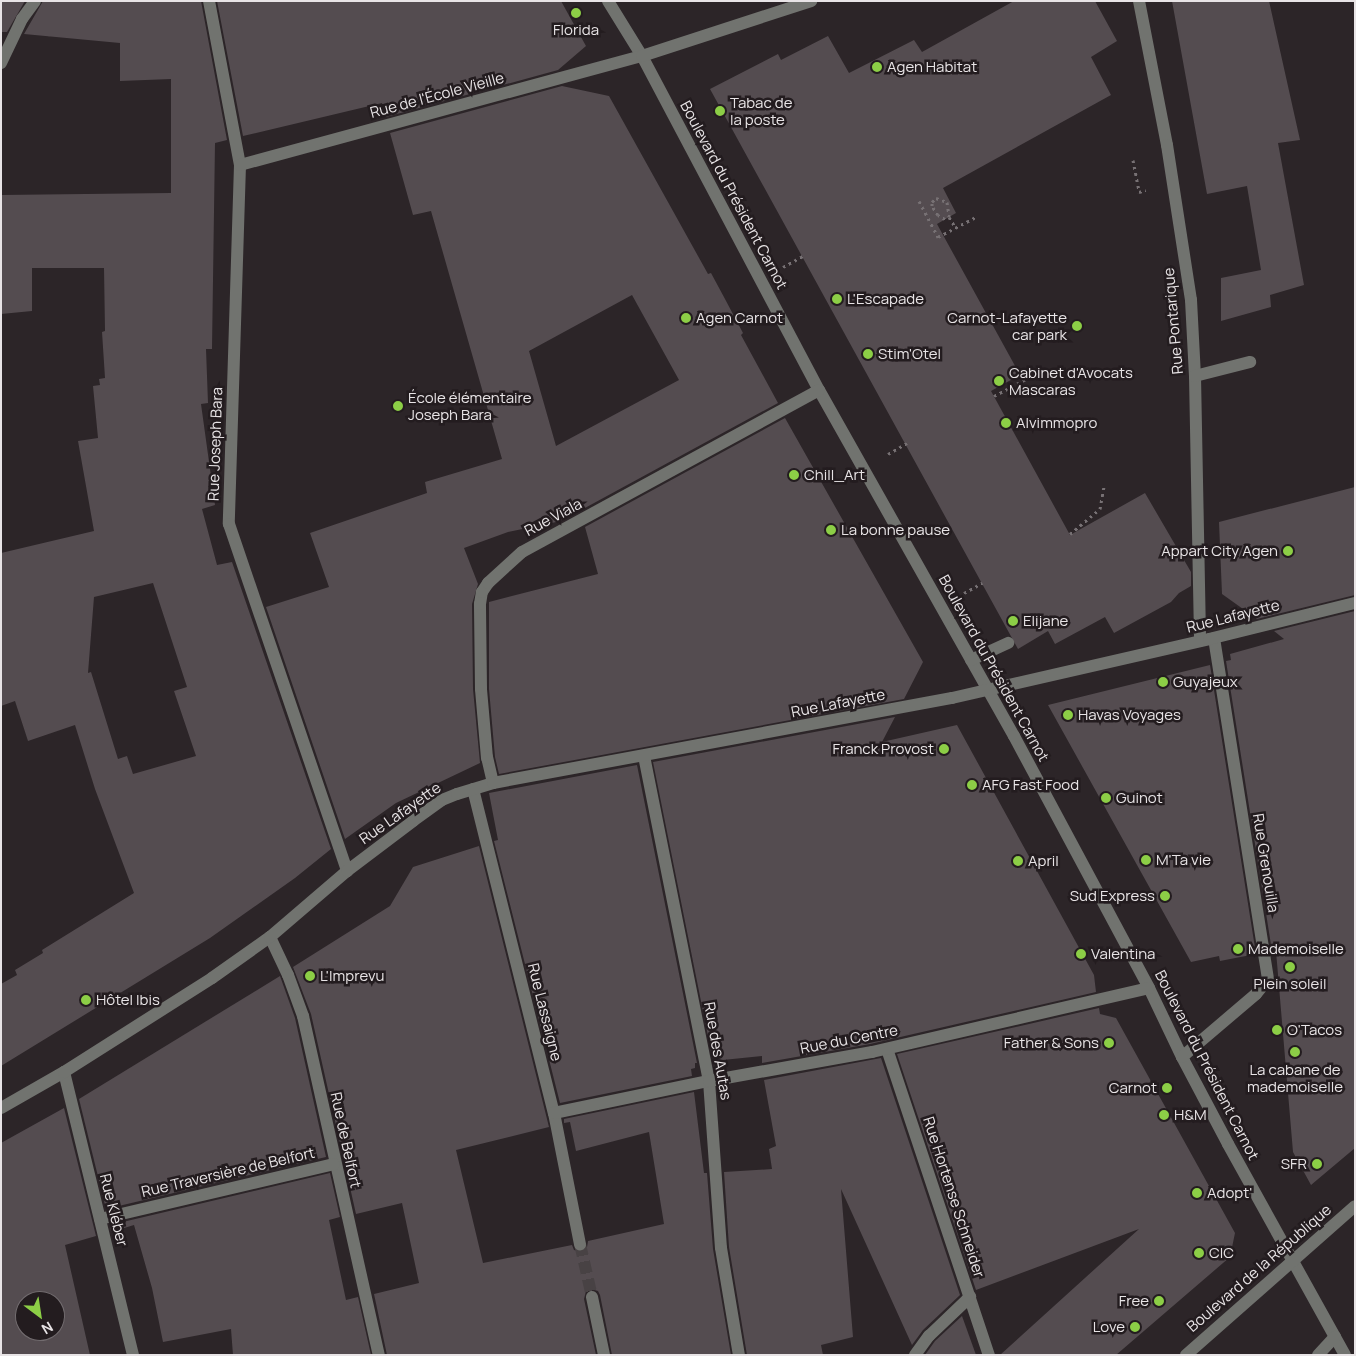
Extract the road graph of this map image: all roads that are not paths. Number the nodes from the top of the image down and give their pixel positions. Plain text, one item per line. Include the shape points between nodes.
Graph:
1 (35, 1) edge
2 (209, 1) edge
3 (608, 1) edge
4 (811, 1) edge
5 (1139, 1) edge
6 (642, 56) junction
7 (1, 63) edge
8 (240, 165) junction
9 (1250, 362) dead end
10 (1195, 376) junction
11 (819, 390) junction
12 (1355, 602) edge
13 (1214, 638) junction
14 (1200, 641) junction
15 (1008, 643) dead end
16 (971, 660) junction
17 (987, 689) junction
18 (644, 756) junction
19 (493, 784) junction
20 (473, 789) junction
21 (347, 871) junction
22 (270, 937) junction
23 (1149, 988) junction
24 (888, 1049) junction
25 (1182, 1057) junction
26 (64, 1072) junction
27 (709, 1081) junction
28 (1, 1108) edge
29 (554, 1113) junction
30 (334, 1164) junction
31 (1355, 1206) edge
32 (100, 1219) junction
33 (580, 1244) tunnel mouth
34 (1293, 1260) junction
35 (592, 1297) tunnel mouth
36 (970, 1297) junction
37 (1335, 1337) junction
38 (133, 1355) edge
39 (379, 1355) edge
40 (604, 1355) edge
41 (739, 1355) edge
42 (915, 1355) edge
43 (989, 1355) edge
44 (1186, 1355) edge
45 (1318, 1355) edge
46 (1346, 1355) edge

1 - 7 street via 22,19
2 - 8 street, Rue Joseph Bara
3 - 6 street, Boulevard du Président Carnot
4 - 6 street, Rue de l'École Vieille
5 - 10 street, Rue Pontarique via 1167,145 1189,290
6 - 8 street, Rue de l'École Vieille
6 - 11 street, Boulevard du Président Carnot
8 - 21 street, Rue Joseph Bara via 229,524
9 - 10 street
10 - 14 street, Rue Pontarique
11 - 16 street, Boulevard du Président Carnot
11 - 19 street, Rue Viala via 522,552 488,583 480,604 481,689 487,758
12 - 13 street, Rue Lafayette
13 - 14 street, Rue Lafayette
13 - 25 street, Rue Grenouilla via 1268,979 1256,994
14 - 17 street, Rue Lafayette
15 - 16 street
16 - 17 street, Boulevard du Président Carnot
17 - 18 street, Rue Lafayette
17 - 23 street, Boulevard du Président Carnot
18 - 19 street, Rue Lafayette
18 - 27 street, Rue des Autas
19 - 20 street, Rue Lafayette
20 - 21 street, Rue Lafayette via 442,800
20 - 29 street, Rue Lassaigne
21 - 22 street, Rue Lafayette
22 - 26 street, Rue Lafayette via 212,978
22 - 30 street, Rue de Belfort via 303,1016
23 - 24 street, Rue du Centre
23 - 25 street, Boulevard du Président Carnot
24 - 27 street, Rue du Centre
24 - 36 street, Rue Hortense Schneider
25 - 34 street, Boulevard du Président Carnot
26 - 28 street, Rue Lafayette
26 - 32 street, Rue Kléber
27 - 29 street, Rue du Centre
27 - 41 street, Rue des Autas via 721,1248
29 - 33 street, Rue Lassaigne
30 - 32 street, Rue Traversière de Belfort
30 - 39 street, Rue de Belfort
31 - 34 street, Boulevard de la République
32 - 38 street, Rue Kléber
34 - 37 street, Boulevard du Président Carnot
34 - 44 street, Boulevard de la République
35 - 40 street
36 - 42 street via 929,1336
36 - 43 street, Rue Hortense Schneider
37 - 45 street
37 - 46 street, Boulevard du Président Carnot

